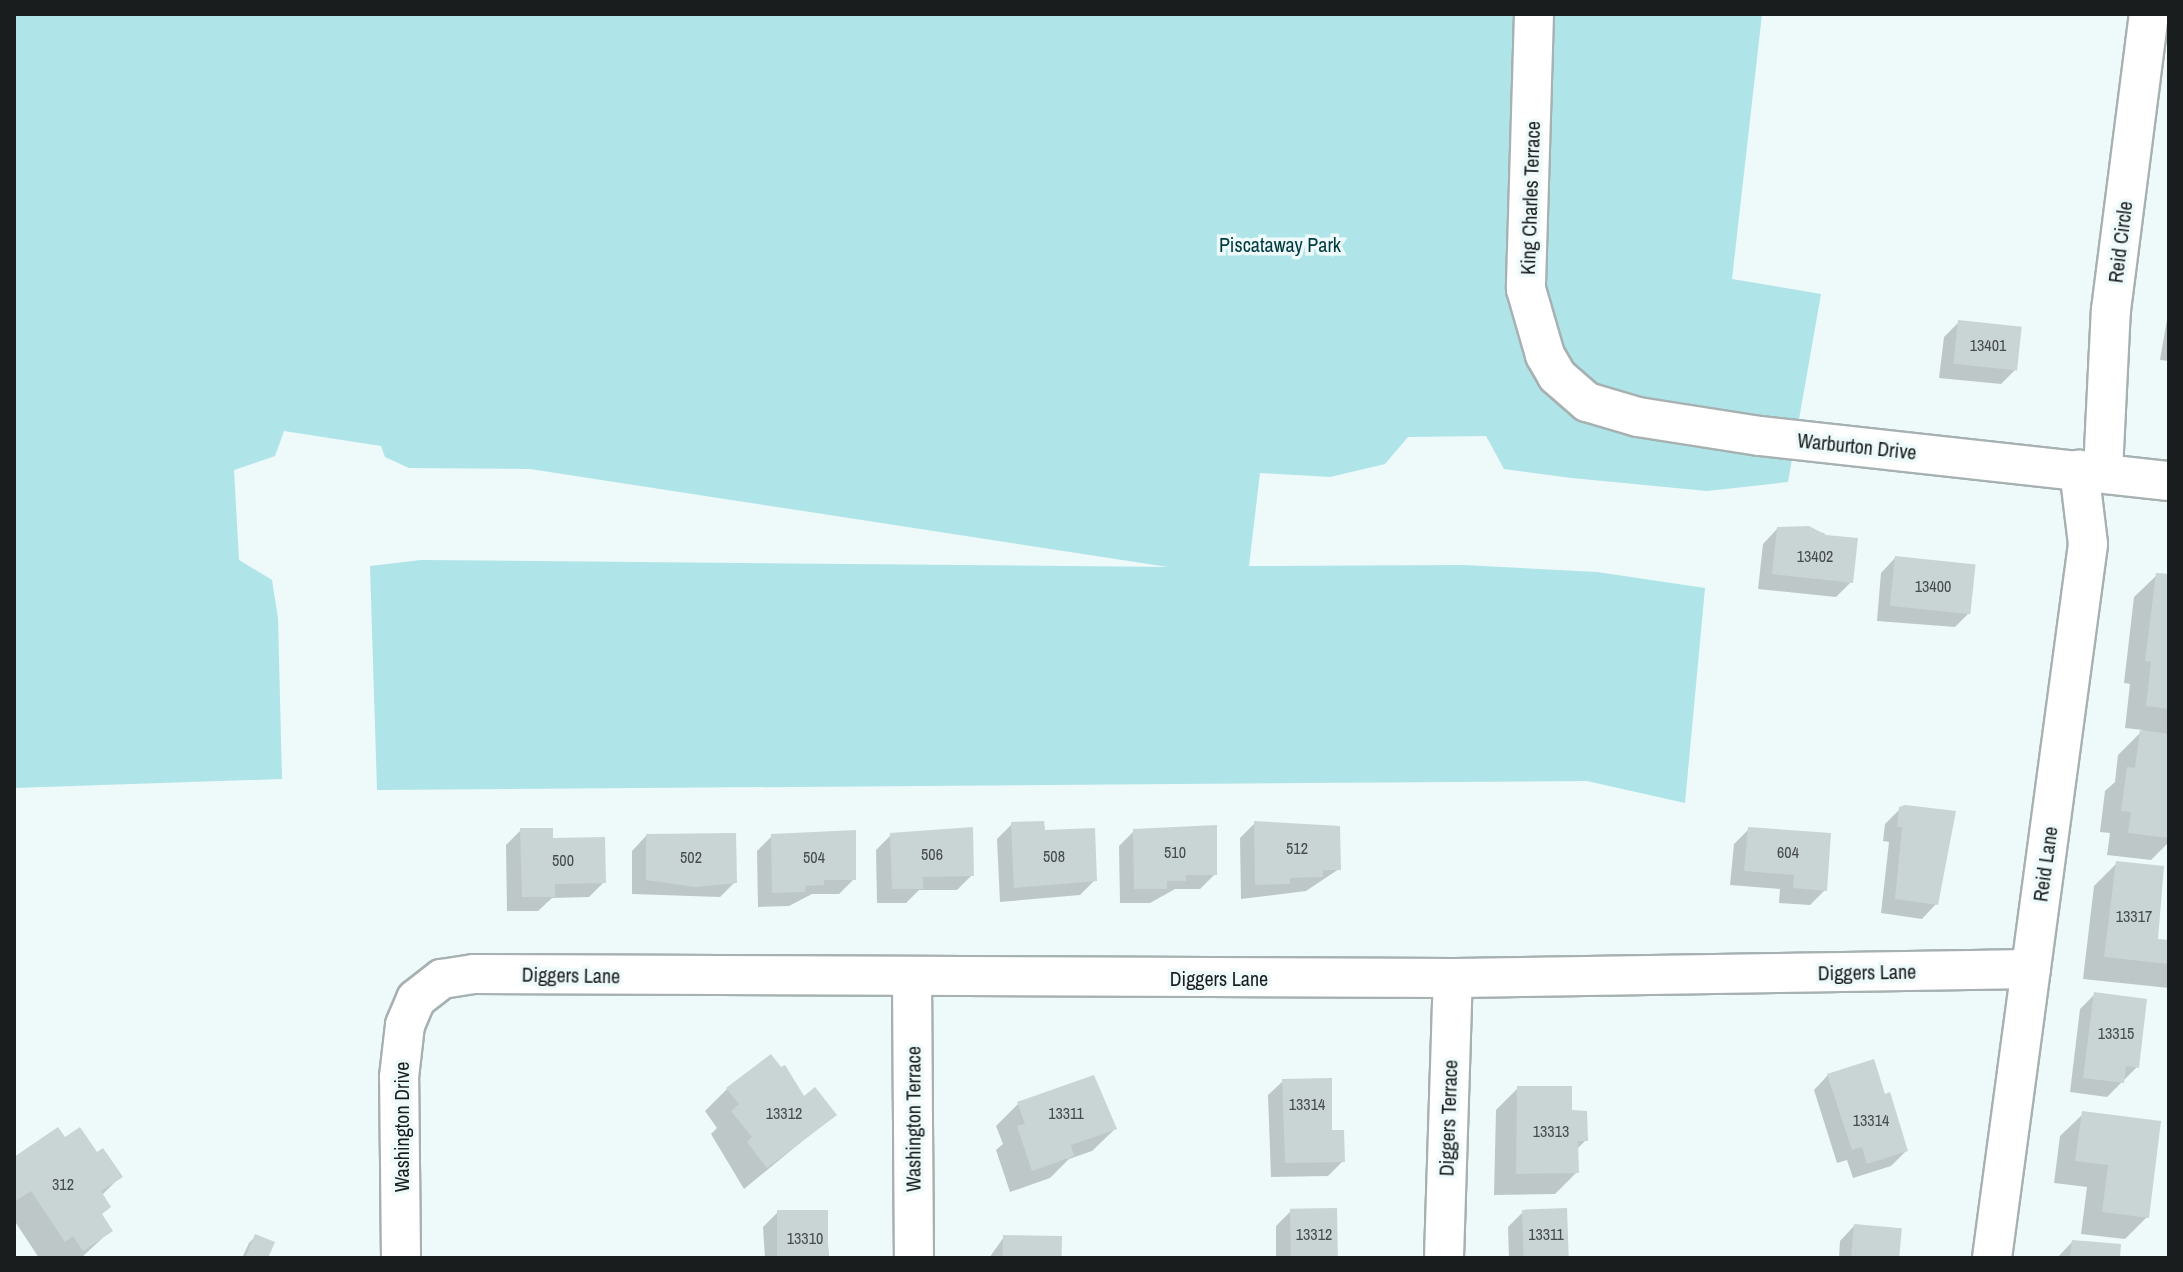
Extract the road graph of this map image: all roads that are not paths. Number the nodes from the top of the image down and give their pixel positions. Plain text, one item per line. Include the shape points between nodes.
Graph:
1 (1534, 14) edge
2 (2149, 14) edge
3 (1557, 376) joint
4 (2091, 470) junction
5 (2169, 481) edge
6 (2031, 969) junction
7 (1453, 978) junction
8 (912, 979) junction
9 (416, 999) joint
10 (401, 1258) edge
11 (914, 1258) edge
12 (1444, 1258) edge
13 (1992, 1258) edge

1 - 3 street, King Charles Terrace via 1526,289 1535,330
2 - 4 street, Reid Circle
3 - 4 street, Warburton Drive via 1587,402 1638,417 1760,436
4 - 5 street, Warburton Drive
4 - 6 street, Reid Lane via 2088,544
6 - 7 street, Diggers Lane
6 - 13 street, Reid Lane
7 - 8 street, Diggers Lane
7 - 12 street, Diggers Terrace
8 - 9 street, Diggers Lane via 474,974 442,979
8 - 11 street, Washington Terrace
9 - 10 street, Washington Drive via 405,1025 399,1077

